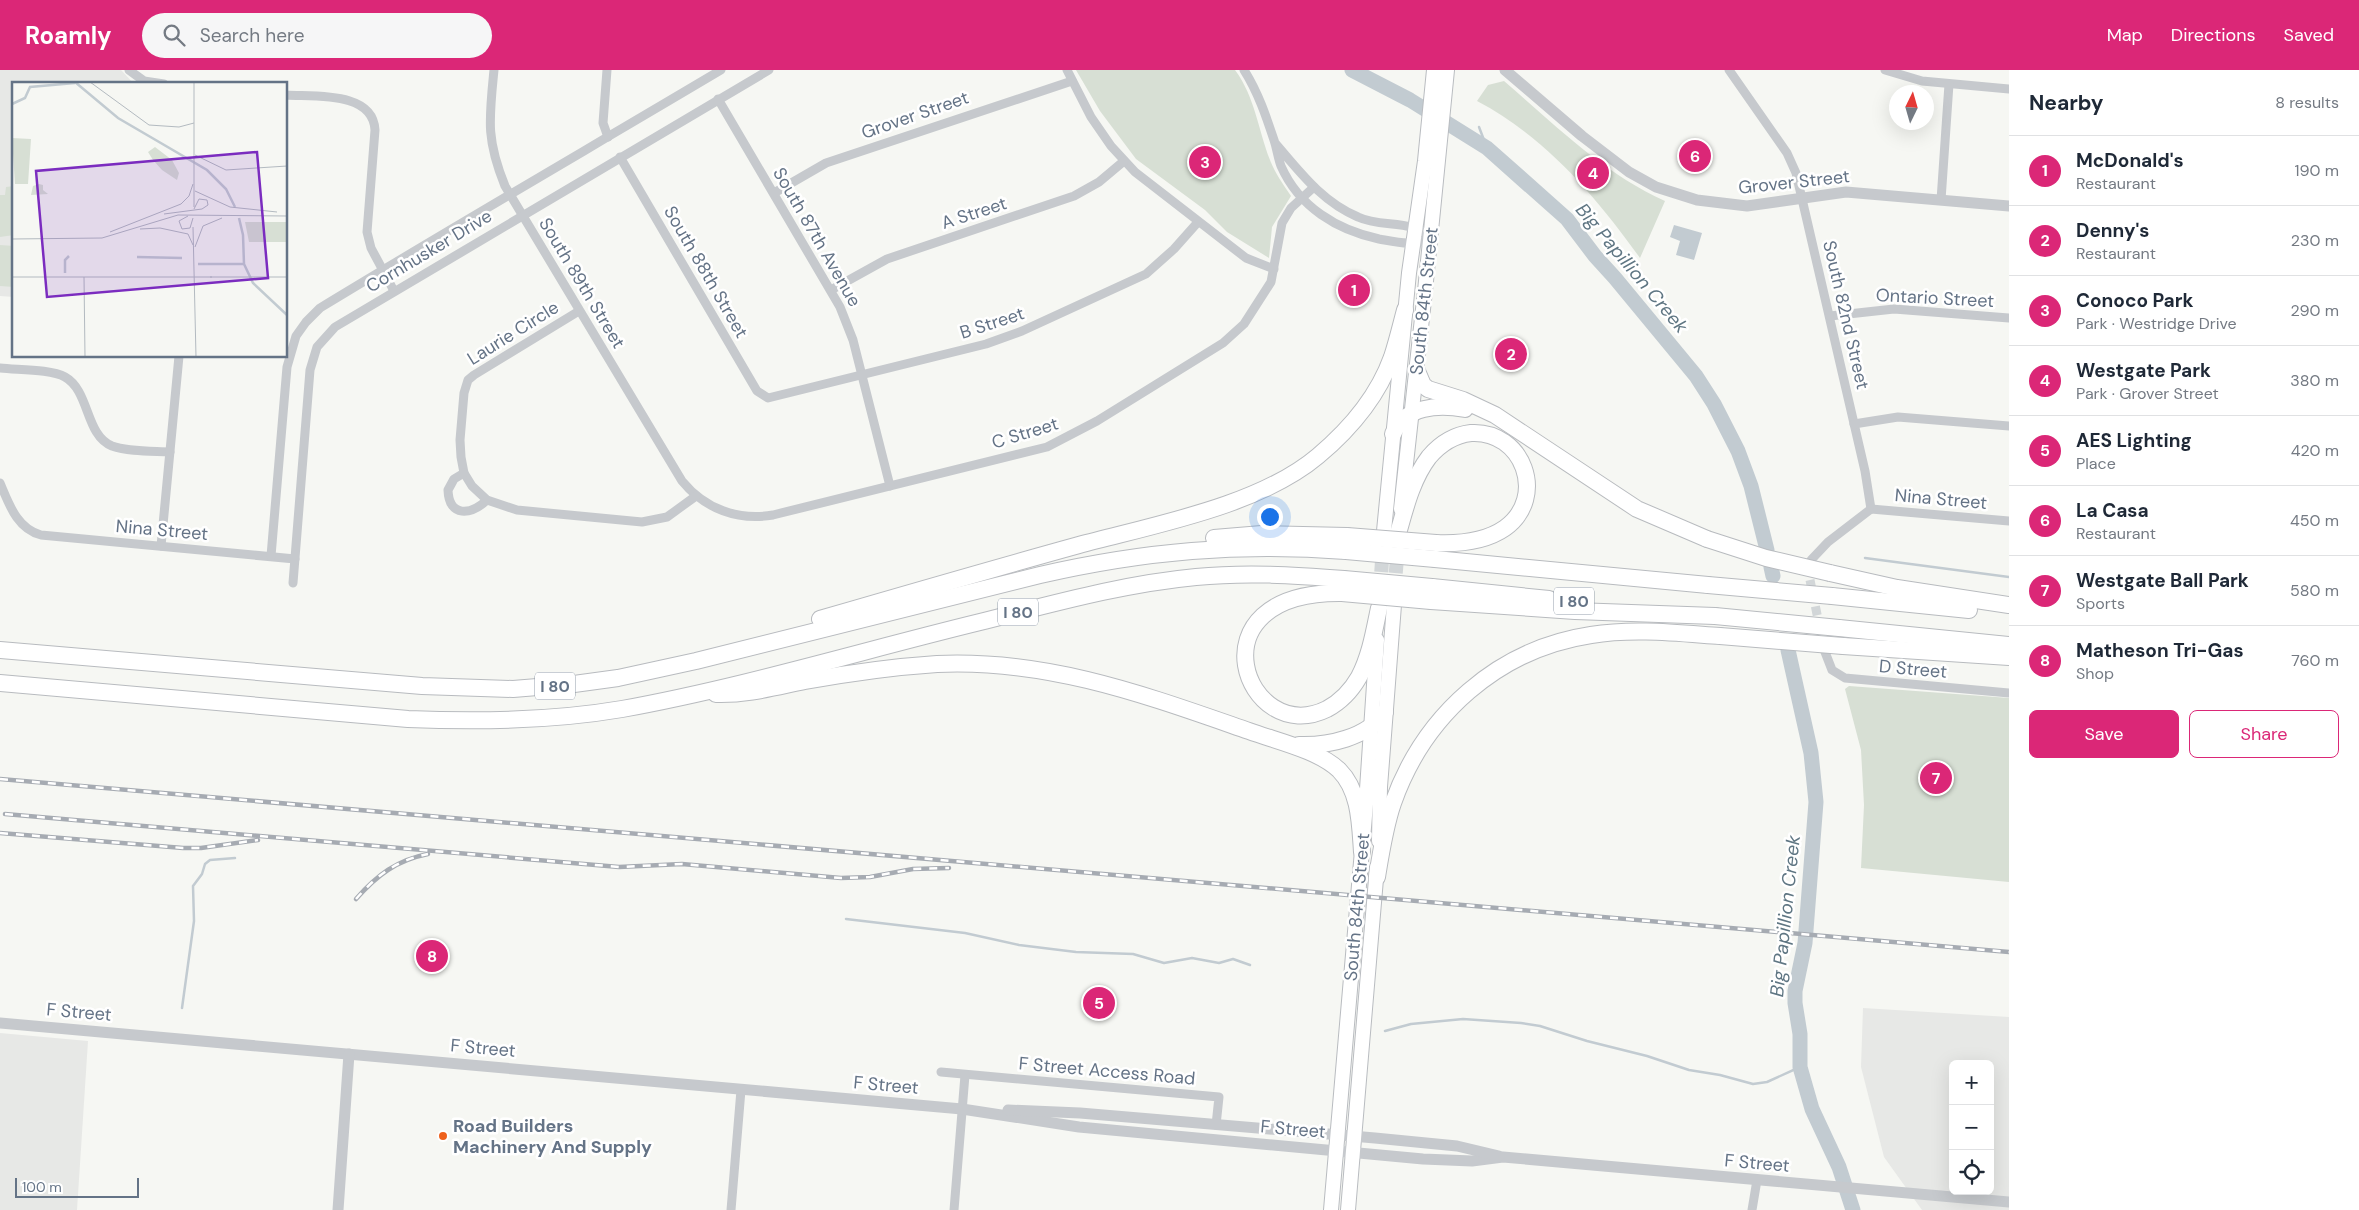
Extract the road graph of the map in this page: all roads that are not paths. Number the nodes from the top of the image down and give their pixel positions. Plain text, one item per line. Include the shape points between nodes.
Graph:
1 (129, 70) edge
2 (494, 70) edge
3 (607, 70) edge
4 (721, 70) edge
5 (769, 70) edge
6 (1066, 70) edge
7 (1244, 70) edge
8 (1434, 70) edge
9 (1447, 70) edge
10 (1505, 70) edge
11 (1729, 70) edge
12 (1885, 70) edge
13 (1072, 81) junction
14 (151, 82) edge
15 (1949, 84) junction
16 (2009, 89) edge
17 (288, 95) edge
18 (718, 99) junction
19 (608, 137) junction
20 (1275, 143) junction
21 (620, 157) junction
22 (1124, 161) junction
23 (1314, 187) junction
24 (774, 193) junction
25 (510, 194) junction
26 (1301, 197) junction
27 (1803, 198) junction
28 (1941, 200) junction
29 (2009, 206) edge
30 (522, 215) junction
31 (1198, 222) junction
32 (1415, 228) junction
33 (1431, 238) junction
34 (1414, 244) junction
35 (1274, 269) junction
36 (383, 270) junction
37 (831, 290) junction
38 (394, 291) junction
39 (1405, 310) junction
40 (579, 311) junction
41 (1830, 316) junction
42 (2009, 318) edge
43 (179, 358) edge
44 (0, 368) edge
45 (1416, 371) junction
46 (862, 375) junction
47 (768, 398) joint
48 (1412, 413) junction
49 (1510, 424) junction
50 (1854, 424) junction
51 (2009, 426) edge
52 (1393, 434) junction
53 (170, 452) junction
54 (464, 473) junction
55 (0, 483) edge
56 (890, 486) junction
57 (696, 496) junction
58 (3, 497) edge
59 (487, 500) junction
60 (1871, 509) junction
61 (2009, 521) edge
62 (1394, 531) junction
63 (161, 546) junction
64 (1435, 551) junction
65 (271, 556) junction
66 (295, 558) junction
67 (1811, 560) dead end
68 (293, 583) dead end
69 (1343, 586) junction
70 (2009, 605) edge
71 (1384, 606) junction
72 (2009, 614) edge
73 (2009, 645) edge
74 (0, 650) edge
75 (1825, 654) dead end
76 (2009, 657) edge
77 (618, 678) junction
78 (0, 683) edge
79 (699, 693) junction
80 (2009, 693) edge
81 (1385, 712) junction
82 (1370, 728) junction
83 (1272, 739) junction
84 (1362, 852) junction
85 (1377, 877) junction
86 (0, 1023) edge
87 (349, 1054) junction
88 (941, 1072) dead end
89 (965, 1075) junction
90 (741, 1090) junction
91 (962, 1109) junction
92 (1216, 1125) junction
93 (1338, 1135) junction
94 (1355, 1136) junction
95 (1336, 1151) junction
96 (1353, 1152) junction
97 (1503, 1158) junction
98 (1757, 1180) junction
99 (2009, 1202) edge
100 (338, 1210) edge
101 (731, 1210) edge
102 (954, 1210) edge
103 (1331, 1210) edge
104 (1348, 1210) edge
105 (1752, 1210) edge

1 - 14 street
2 - 25 street, South 89th Street via 490,138 496,164
3 - 19 street via 602,123
4 - 19 street, Cornhusker Drive
5 - 18 street, Cornhusker Drive
6 - 13 street
7 - 20 street via 1261,101
8 - 32 main road, South 84th Street
9 - 33 main road, South 84th Street
10 - 27 street, Grover Street via 1610,159 1656,187 1697,200 1733,206 1762,206
11 - 27 street, South 82nd Street via 1787,152
12 - 15 street via 1907,78
13 - 22 street via 1091,117
13 - 24 street, Grover Street via 826,163
15 - 16 street
15 - 28 street
17 - 36 street via 357,102 367,108 374,120 366,232
18 - 21 street, Cornhusker Drive
18 - 24 street, South 87th Avenue
19 - 25 street, Cornhusker Drive
20 - 23 street
20 - 26 street via 1281,165
21 - 30 street, Cornhusker Drive
21 - 47 street, South 88th Street via 757,391
22 - 31 street via 1150,186
22 - 37 street, A Street via 1099,182 1074,196 887,259
23 - 26 street, C Street
23 - 32 street via 1334,204 1359,218
24 - 37 street, South 87th Avenue
25 - 30 street, South 89th Street
25 - 36 street, Cornhusker Drive
26 - 34 street via 1314,210 1345,228 1366,236
26 - 35 street, C Street via 1282,223
27 - 28 street, Grover Street via 1846,192
27 - 41 street, South 82nd Street
28 - 29 street, Grover Street
30 - 38 street, Cornhusker Drive
30 - 40 street, South 89th Street
31 - 35 street via 1246,258
31 - 46 street, B Street via 1162,262 1126,285 1002,340
32 - 33 street via 1423,230
32 - 34 main road, South 84th Street
33 - 34 street
33 - 45 main road, South 84th Street
34 - 39 main road, South 84th Street
35 - 56 street, C Street via 1259,304 1230,339 1067,438 1046,447
36 - 38 street
36 - 65 street, Cornhusker Drive via 320,308 306,322 293,344 287,367
37 - 46 street, South 87th Avenue via 847,323
38 - 66 street, Cornhusker Drive via 335,327 320,342 315,353 310,370
39 - 52 main road, South 84th Street
39 - 77 highway via 1392,357 1373,394 1348,428 1317,458 1282,481 1211,508
40 - 54 street, Laurie Circle via 468,380 460,440
40 - 57 street, South 89th Street via 682,482
41 - 42 street, Ontario Street via 1894,309
41 - 50 street, South 82nd Street
43 - 53 street
44 - 53 street via 64,376 76,386 98,433 106,442 116,447
45 - 48 main road, South 84th Street
45 - 49 highway via 1428,389 1480,407
46 - 47 street, B Street
46 - 56 street, South 87th Avenue
48 - 49 highway via 1432,408 1456,408
48 - 52 highway via 1402,419
48 - 62 main road, South 84th Street
49 - 70 highway, bridge via 1637,509 1707,540 1766,558 1897,588
50 - 51 street via 1898,417
50 - 60 street, South 82nd Street
52 - 62 main road, South 84th Street
53 - 63 street
54 - 59 street
54 - 59 street via 454,479 448,490 454,508 473,511
55 - 58 street
56 - 57 street, C Street via 757,517 725,512
57 - 59 street via 666,518 642,522 516,510
58 - 63 street, Nina Street via 17,520 27,530 41,535
60 - 61 street, Nina Street
60 - 67 street via 1831,538
62 - 64 highway via 1418,474 1441,445 1454,436 1474,433 1506,443 1527,472 1526,496 1518,514 1505,528 1482,539
63 - 65 street, Nina Street
64 - 72 highway, I 80, bridge via 1708,585
64 - 77 highway, I 80, bridge via 1347,543 1213,548 1098,562
65 - 66 street, Nina Street
66 - 68 street, Cornhusker Drive
69 - 71 highway via 1288,600 1267,611 1253,627 1246,647 1247,673 1255,689 1273,707 1296,715 1308,715 1320,712 1351,690 1364,665
69 - 73 highway, I 80, bridge via 1715,616
69 - 79 highway, I 80 via 1285,575 1233,575 1145,584 1043,606
71 - 81 main road, South 84th Street
71 - 82 main road, South 84th Street
74 - 77 highway, I 80 via 452,688 543,688
75 - 80 street, D Street via 1832,670 1845,678
76 - 85 highway, bridge via 1638,631 1592,634 1551,644 1488,675 1451,707 1428,734 1392,805
78 - 79 highway, I 80 via 452,721 583,714
79 - 83 highway via 738,695 840,675 912,666 1012,666 1118,686
81 - 82 highway
81 - 85 main road, South 84th Street
82 - 83 highway via 1324,744 1299,745
82 - 84 main road, South 84th Street
83 - 84 highway via 1318,756 1340,772 1357,804
84 - 93 main road, South 84th Street
85 - 94 main road, South 84th Street
86 - 87 street, F Street
87 - 90 street, F Street
87 - 100 street
88 - 89 street, F Street Access Road
89 - 91 street
89 - 92 street, F Street Access Road via 1219,1096
90 - 91 street, F Street
90 - 101 street
91 - 92 street, F Street via 1080,1113
91 - 95 street, F Street via 1078,1127
91 - 102 street
92 - 93 street, F Street
93 - 94 street, F Street
93 - 95 main road, South 84th Street
94 - 96 main road, South 84th Street
94 - 97 street, F Street via 1457,1146
95 - 96 street, F Street
95 - 103 main road, South 84th Street
96 - 97 street, F Street via 1446,1161
96 - 104 main road, South 84th Street
97 - 98 street, F Street
98 - 99 street, F Street
98 - 105 street

